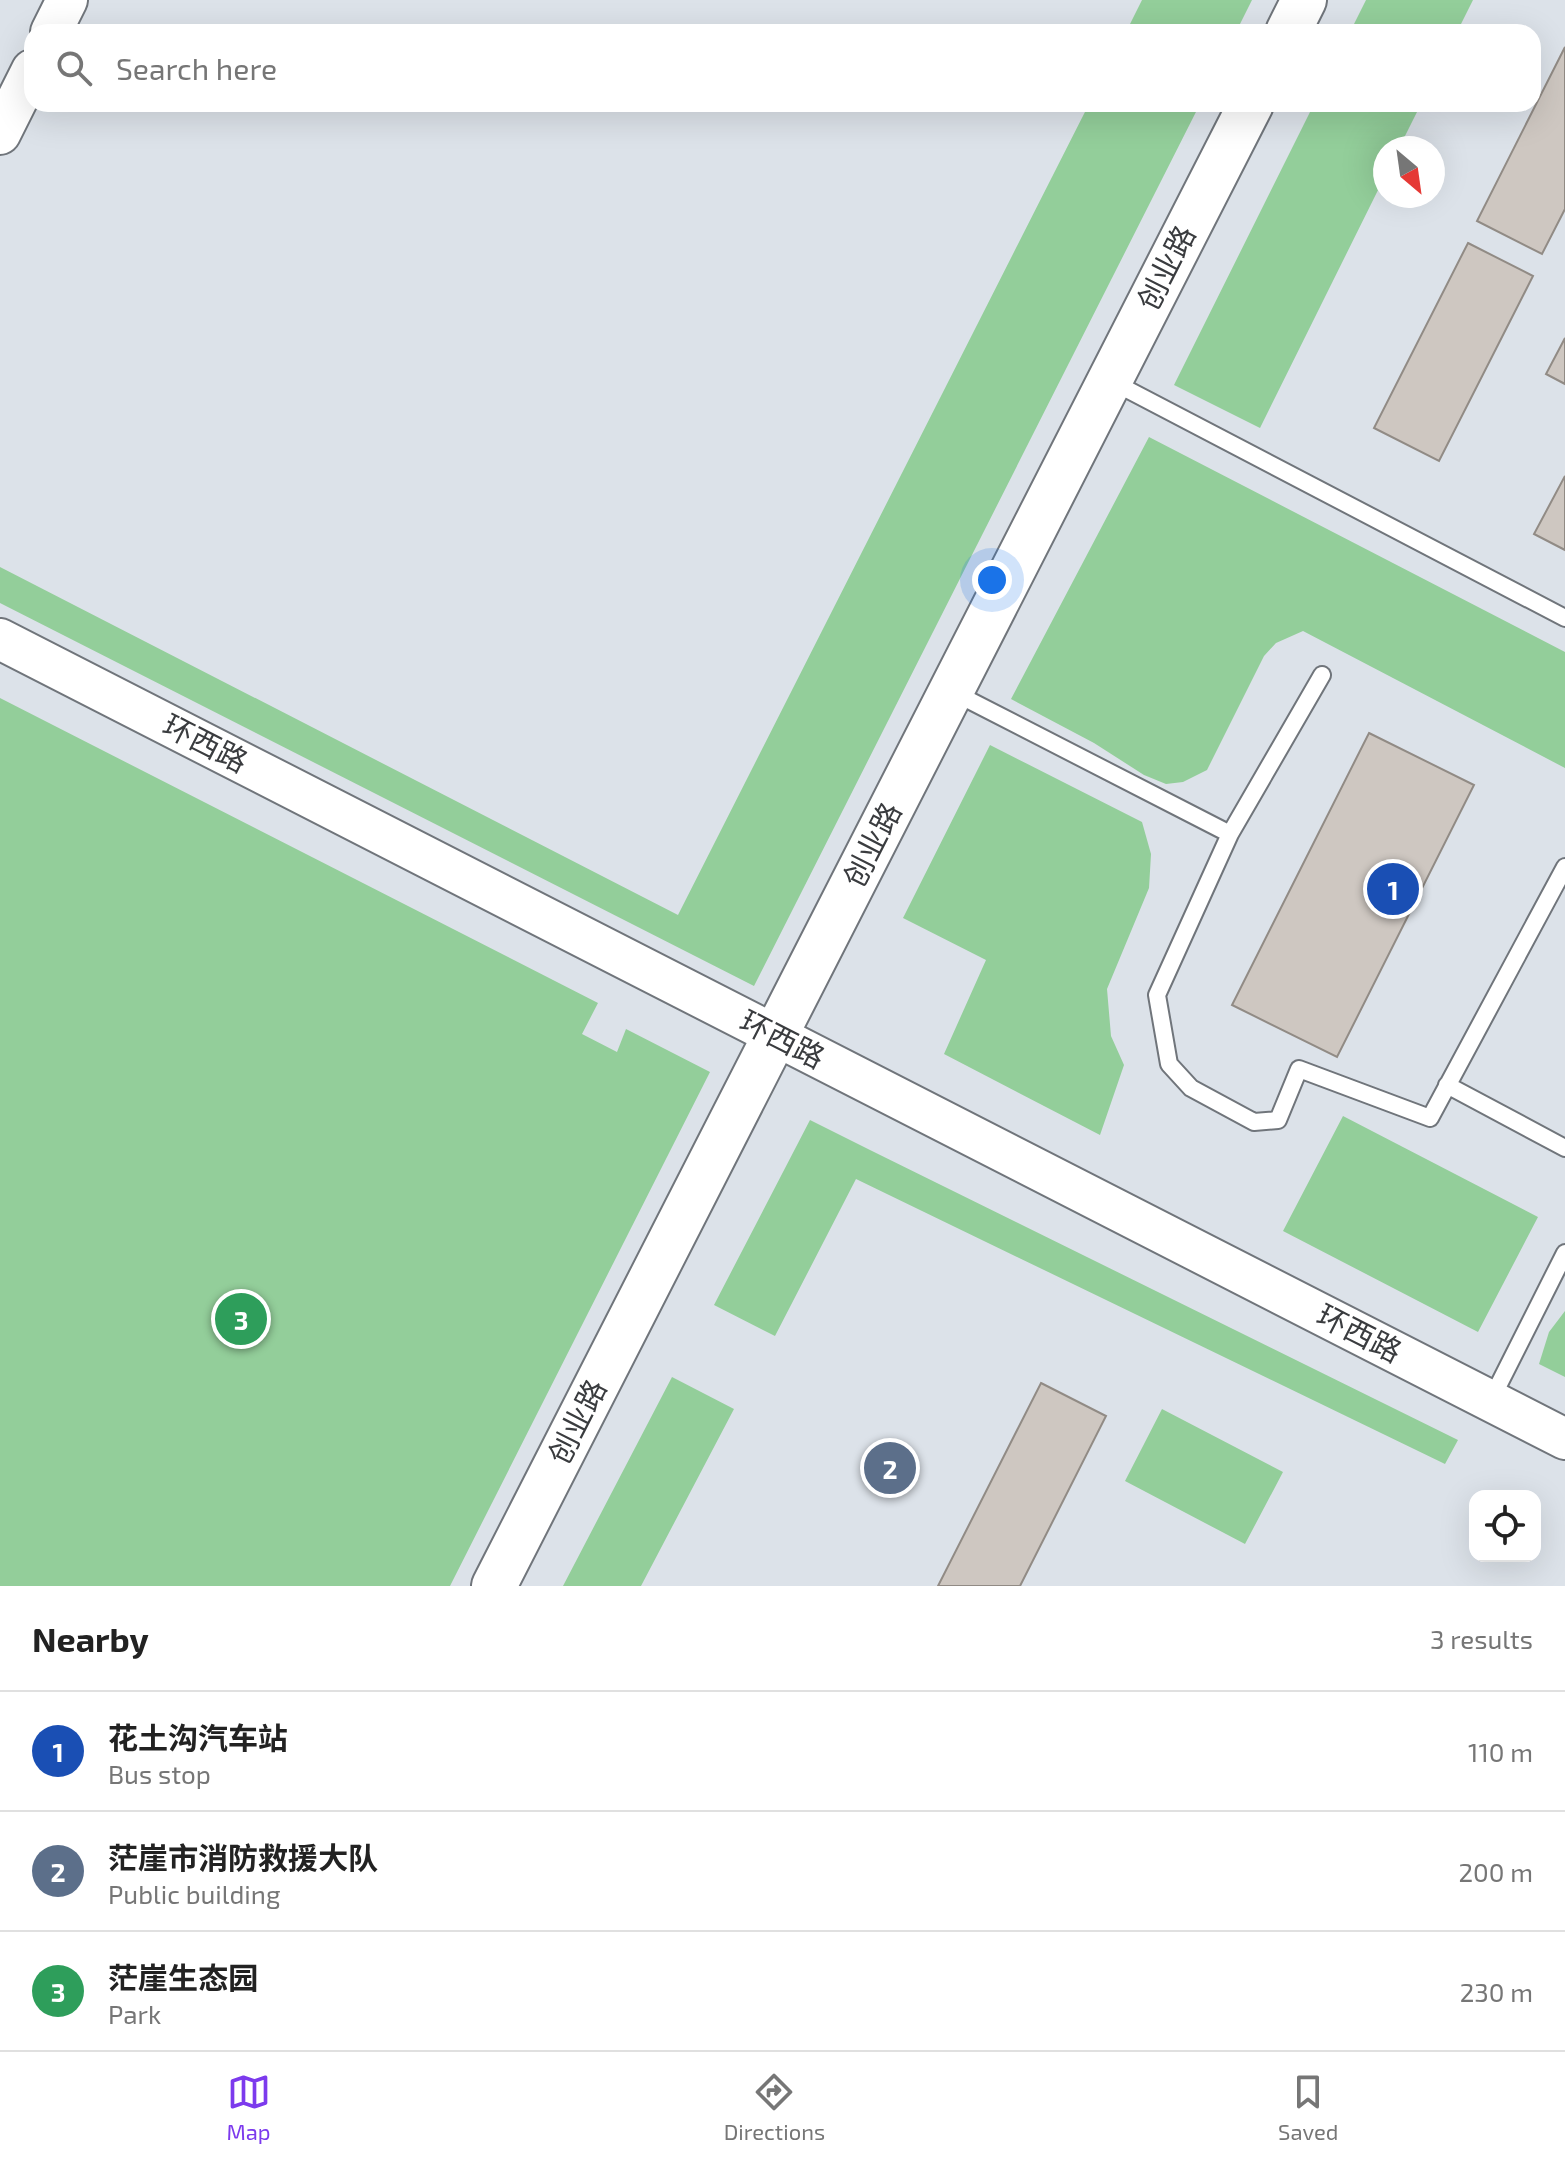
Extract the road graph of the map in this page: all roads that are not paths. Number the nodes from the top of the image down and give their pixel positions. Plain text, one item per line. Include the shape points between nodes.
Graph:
1 (67, 0) edge
2 (1304, 0) edge
3 (55, 24) edge
4 (1292, 24) edge
5 (24, 86) edge
6 (1247, 112) edge
7 (0, 134) edge
8 (1110, 380) junction
9 (1565, 618) edge
10 (0, 639) edge
11 (1322, 675) dead end
12 (951, 691) junction
13 (1230, 834) junction
14 (1565, 867) edge
15 (774, 1037) junction
16 (1447, 1085) junction
17 (1565, 1148) edge
18 (1565, 1253) edge
19 (1491, 1401) junction
20 (1565, 1439) edge
21 (494, 1586) edge

1 - 3 street
2 - 4 main road
5 - 7 street
6 - 8 main road, 创业路
8 - 9 lane
8 - 12 main road, 创业路
10 - 15 street, 环西路
11 - 13 lane
12 - 13 lane
12 - 15 main road, 创业路
13 - 16 lane via 1157,995 1169,1064 1191,1088 1254,1122 1278,1120 1299,1069 1430,1118
14 - 16 lane
15 - 19 street, 环西路
15 - 21 main road, 创业路
16 - 17 lane
18 - 19 lane
19 - 20 street, 环西路

